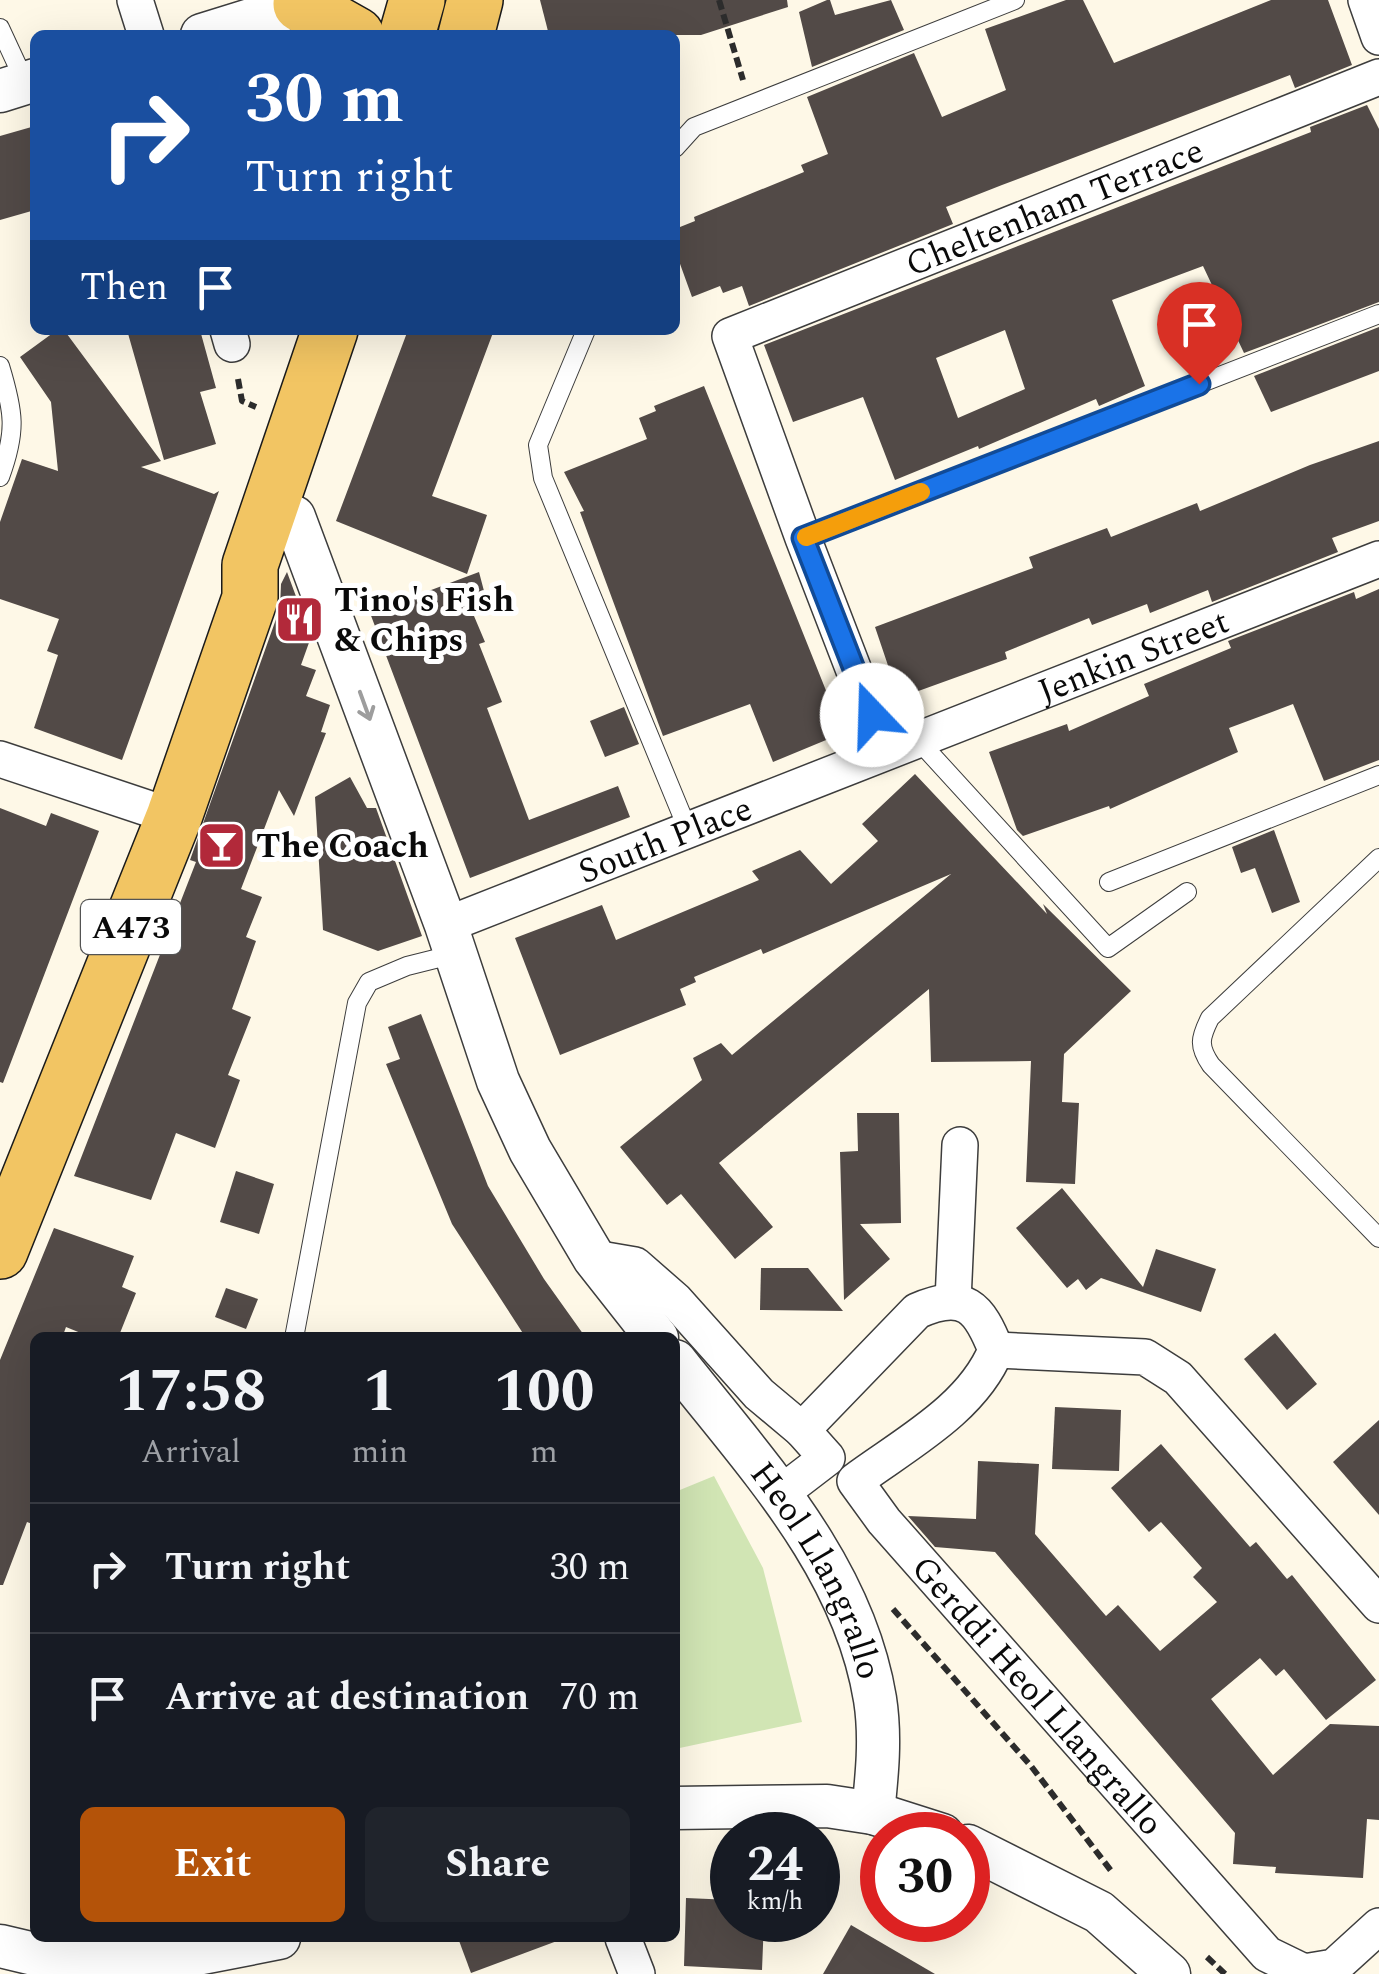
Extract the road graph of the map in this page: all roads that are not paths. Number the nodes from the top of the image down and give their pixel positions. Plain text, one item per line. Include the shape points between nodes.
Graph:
1 (136, 0) edge
2 (417, 0) edge
3 (475, 0) edge
4 (1015, 0) edge
5 (1366, 0) edge
6 (308, 2) edge
7 (0, 28) edge
8 (145, 30) edge
9 (218, 30) edge
10 (349, 30) edge
11 (408, 30) edge
12 (467, 30) edge
13 (1379, 37) edge
14 (1379, 78) edge
15 (20, 85) edge
16 (680, 142) edge
17 (1379, 314) edge
18 (584, 335) edge
19 (324, 348) edge
20 (0, 366) edge
21 (6, 434) edge
22 (0, 477) edge
23 (294, 516) junction
24 (803, 538) junction
25 (1379, 559) edge
26 (250, 598) junction
27 (901, 745) junction
28 (0, 759) edge
29 (1379, 775) edge
30 (174, 817) junction
31 (688, 830) junction
32 (1379, 858) edge
33 (1108, 882) dead end
34 (1186, 892) dead end
35 (450, 940) junction
36 (960, 1145) dead end
37 (1379, 1238) edge
38 (0, 1251) edge
39 (594, 1258) junction
40 (953, 1301) junction
41 (295, 1332) edge
42 (652, 1332) edge
43 (996, 1350) junction
44 (680, 1366) edge
45 (802, 1430) junction
46 (827, 1458) junction
47 (855, 1480) junction
48 (780, 1494) junction
49 (1379, 1605) edge
50 (680, 1808) edge
51 (866, 1812) edge
52 (873, 1812) edge
53 (990, 1857) edge
54 (1379, 1926) edge
55 (237, 1942) edge
56 (625, 1942) edge
57 (0, 1946) edge
58 (196, 1946) edge
59 (636, 1974) edge
60 (1170, 1974) edge

1 - 8 street
2 - 11 main road
3 - 12 main road
4 - 16 lane via 694,126
5 - 13 street
6 - 9 street
6 - 10 main road
7 - 15 lane
14 - 24 street, Cheltenham Terrace via 730,336
17 - 24 lane
18 - 31 lane via 538,445 543,478
19 - 23 main road, A473 via 332,422
19 - 26 main road, A473 via 250,565
20 - 21 lane via 13,408
21 - 22 lane via 12,442
23 - 26 main road, A473 via 273,576
23 -> 35 street
24 - 27 street
25 - 27 street, Jenkin Street
26 - 30 main road, A473
27 - 31 street, South Place
27 - 34 lane via 1108,948
28 - 30 street
29 - 33 lane
30 - 38 main road, A473
31 - 35 street, South Place
32 - 37 lane via 1210,1018 1200,1038 1210,1065
35 - 39 street via 498,1081
35 - 41 lane via 368,982 356,1004
36 - 40 street
39 - 42 street
39 - 45 street via 636,1265
40 - 43 street via 983,1316
40 - 45 street via 918,1311
43 - 47 street via 971,1391
43 - 49 street via 1145,1357 1161,1365
44 - 48 street, Heol Llangrallo
45 - 46 street
46 - 47 street, Gerddi Heol Llangrallo
46 - 48 street
47 - 54 street, Gerddi Heol Llangrallo via 884,1521 1267,1954 1304,1972 1334,1967
48 - 52 street, Heol Llangrallo via 846,1602 868,1664 879,1740
50 - 51 street via 827,1806
53 - 60 street via 1099,1912
55 - 58 street
56 - 59 street
57 - 58 street via 72,1963

